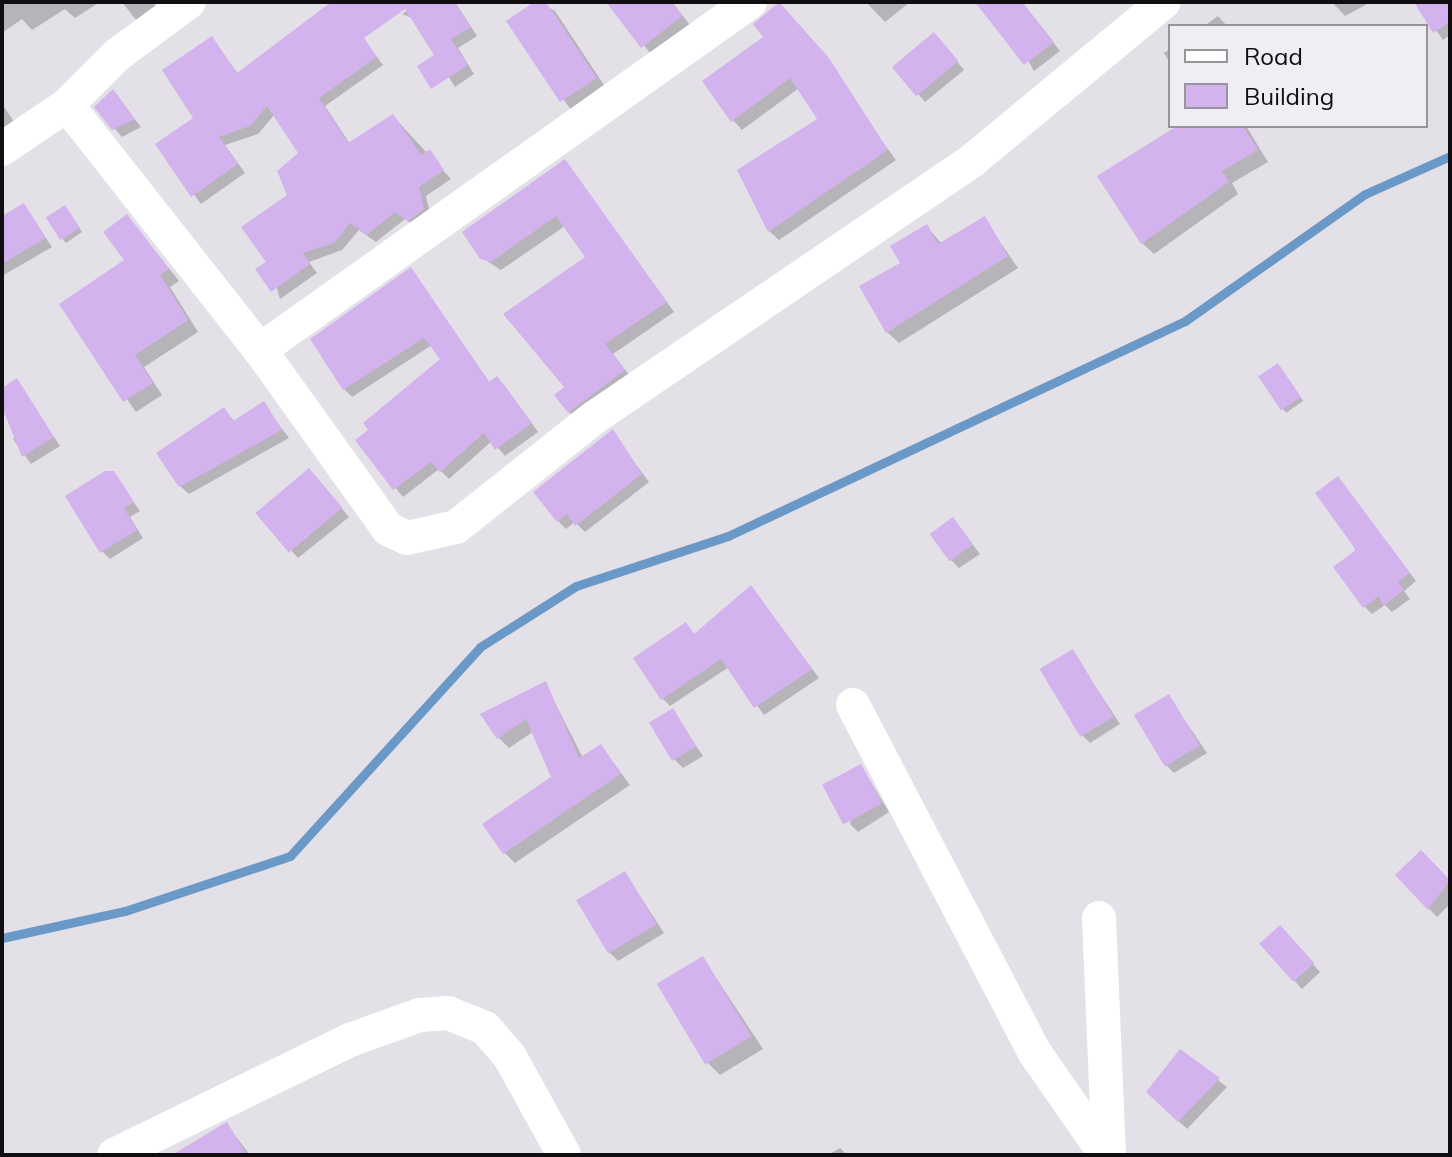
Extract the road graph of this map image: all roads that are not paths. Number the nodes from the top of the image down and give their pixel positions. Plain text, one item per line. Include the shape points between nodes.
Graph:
1 (189, 2) edge
2 (750, 2) edge
3 (1164, 2) edge
4 (67, 105) junction
5 (2, 149) edge
6 (260, 350) junction
7 (853, 705) dead end
8 (1099, 918) dead end
9 (114, 1155) edge
10 (564, 1155) edge
11 (1108, 1155) edge

1 - 4 street via 117,55
2 - 6 street
3 - 6 street via 974,159 595,417 456,527 407,538 388,529
4 - 5 street
4 - 6 street
7 - 11 street via 1035,1053
8 - 11 street
9 - 10 street via 350,1040 420,1015 448,1013 485,1028 510,1057

